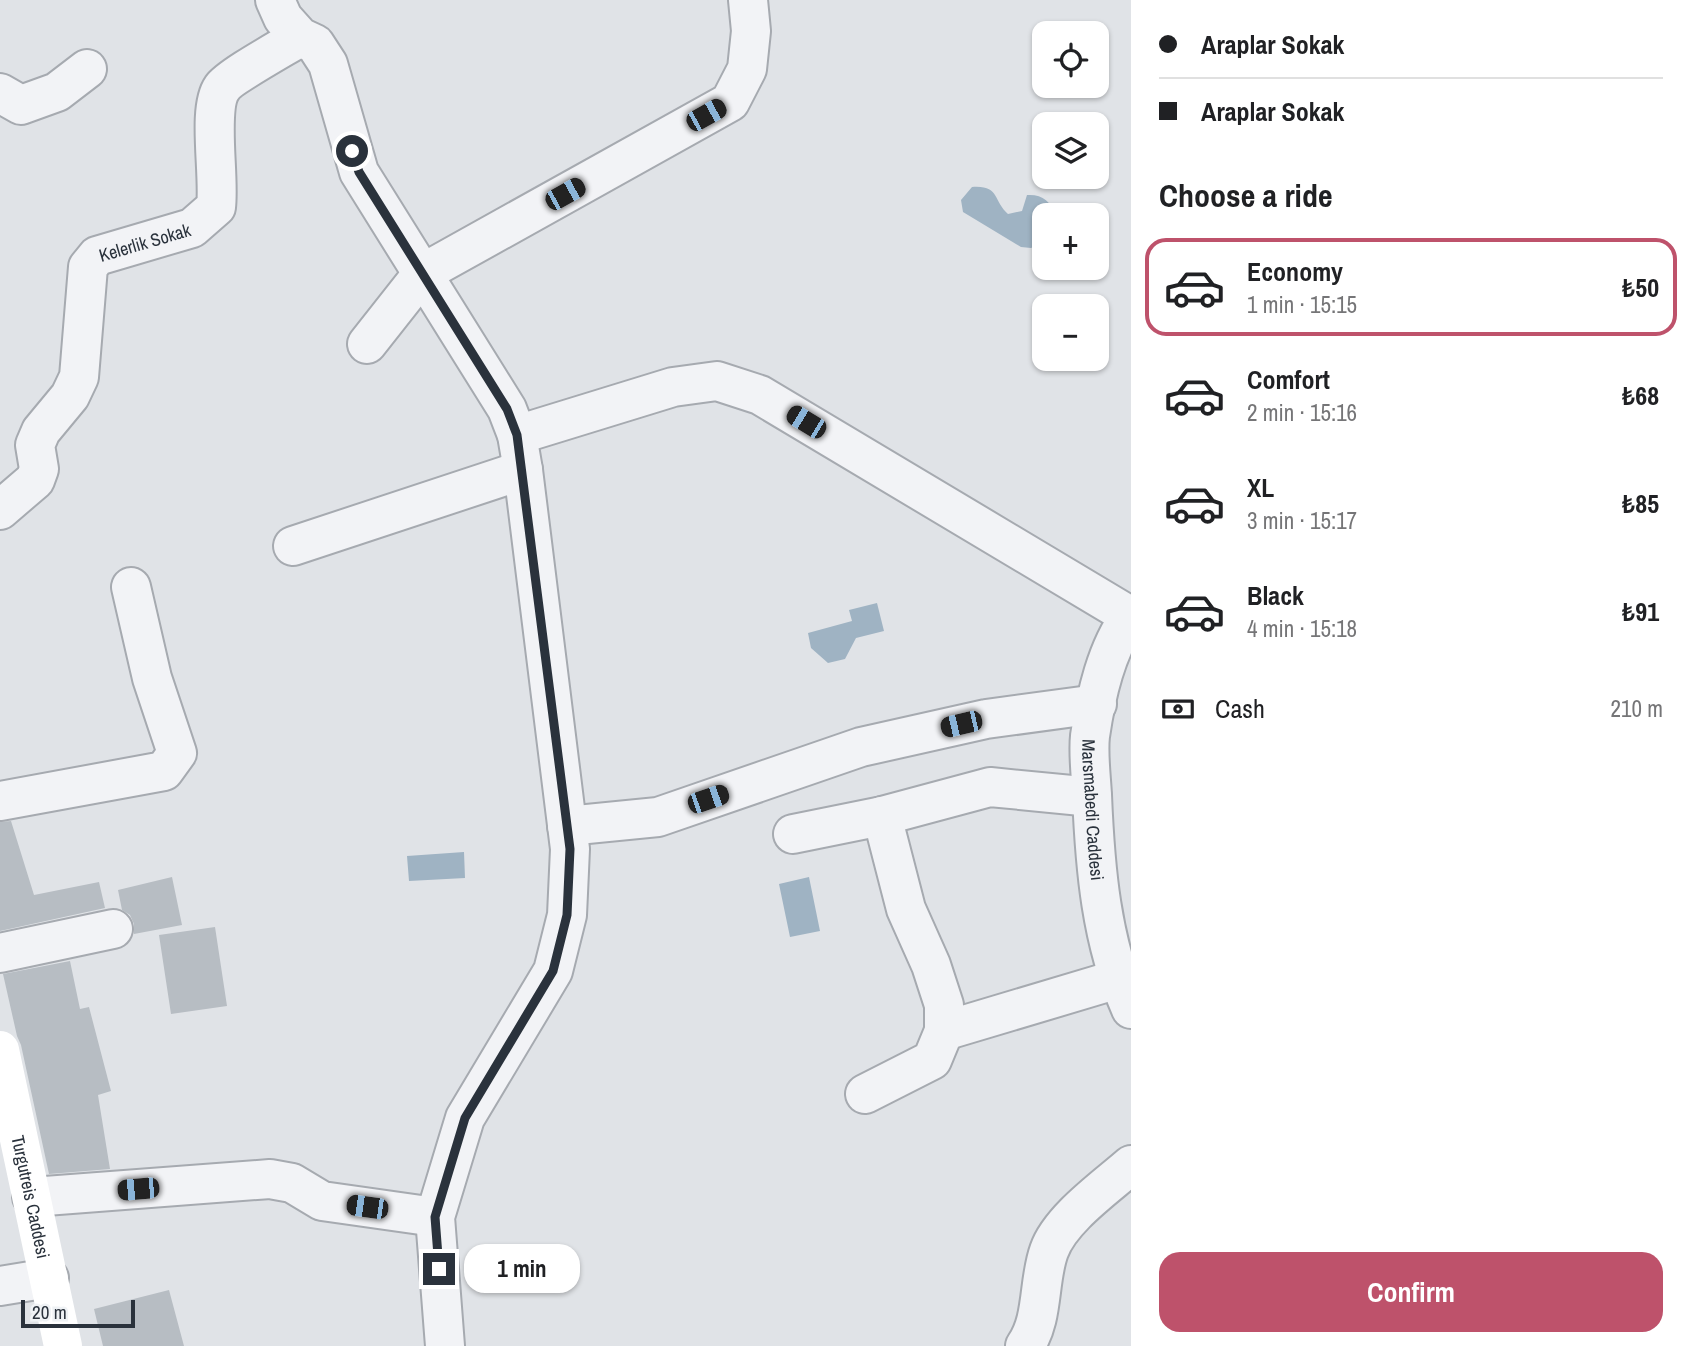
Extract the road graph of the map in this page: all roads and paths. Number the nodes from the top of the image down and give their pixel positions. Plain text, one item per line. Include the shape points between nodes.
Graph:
1 (275, 0) edge
2 (748, 0) edge
3 (300, 37) junction
4 (87, 69) dead end
5 (0, 93) edge
6 (423, 273) junction
7 (367, 344) dead end
8 (520, 452) junction
9 (0, 510) edge
10 (293, 546) dead end
11 (131, 587) dead end
12 (1130, 616) edge
13 (1097, 704) junction
14 (1092, 797) junction
15 (0, 801) edge
16 (882, 817) junction
17 (567, 826) junction
18 (793, 834) dead end
19 (113, 929) dead end
20 (0, 953) edge
21 (1125, 994) edge
22 (944, 1031) junction
23 (0, 1050) edge
24 (865, 1094) dead end
25 (1131, 1165) edge
26 (32, 1197) junction
27 (435, 1217) junction
28 (49, 1278) junction
29 (0, 1286) edge
30 (63, 1346) edge
31 (445, 1346) edge
32 (1025, 1346) edge

1 - 3 street
2 - 6 street via 747,69 730,102
3 - 6 street via 315,44 328,64 359,172
3 - 9 street, Kelerlik Sokak via 223,86 214,104 216,207 192,228 97,256 88,267 79,377 70,396 41,431 35,445 39,469 34,480
4 - 5 street via 57,92 21,105
6 - 7 street
6 - 8 street via 507,409
8 - 10 street
8 - 12 street via 673,387 717,381 760,395
8 - 17 street
11 - 15 street via 152,678 177,753 164,771
12 - 13 street, Marsmabedi Caddesi via 1104,670
13 - 14 street, Marsmabedi Caddesi via 1090,738
13 - 17 street via 986,719 861,747 658,817
14 - 16 street via 990,787
14 - 21 street, Marsmabedi Caddesi via 1101,909
16 - 18 street
16 - 22 street via 906,909 944,1005
17 - 27 street via 567,915 553,971 465,1118
19 - 20 street
21 - 22 street
22 - 24 street via 932,1060
23 - 26 main road, Turgutreis Caddesi
25 - 32 street via 1071,1217 1049,1250 1037,1314
26 - 27 street via 270,1179 292,1183 322,1201
26 - 28 main road, Turgutreis Caddesi
27 - 31 street
28 - 29 street
28 - 30 main road, Turgutreis Caddesi

